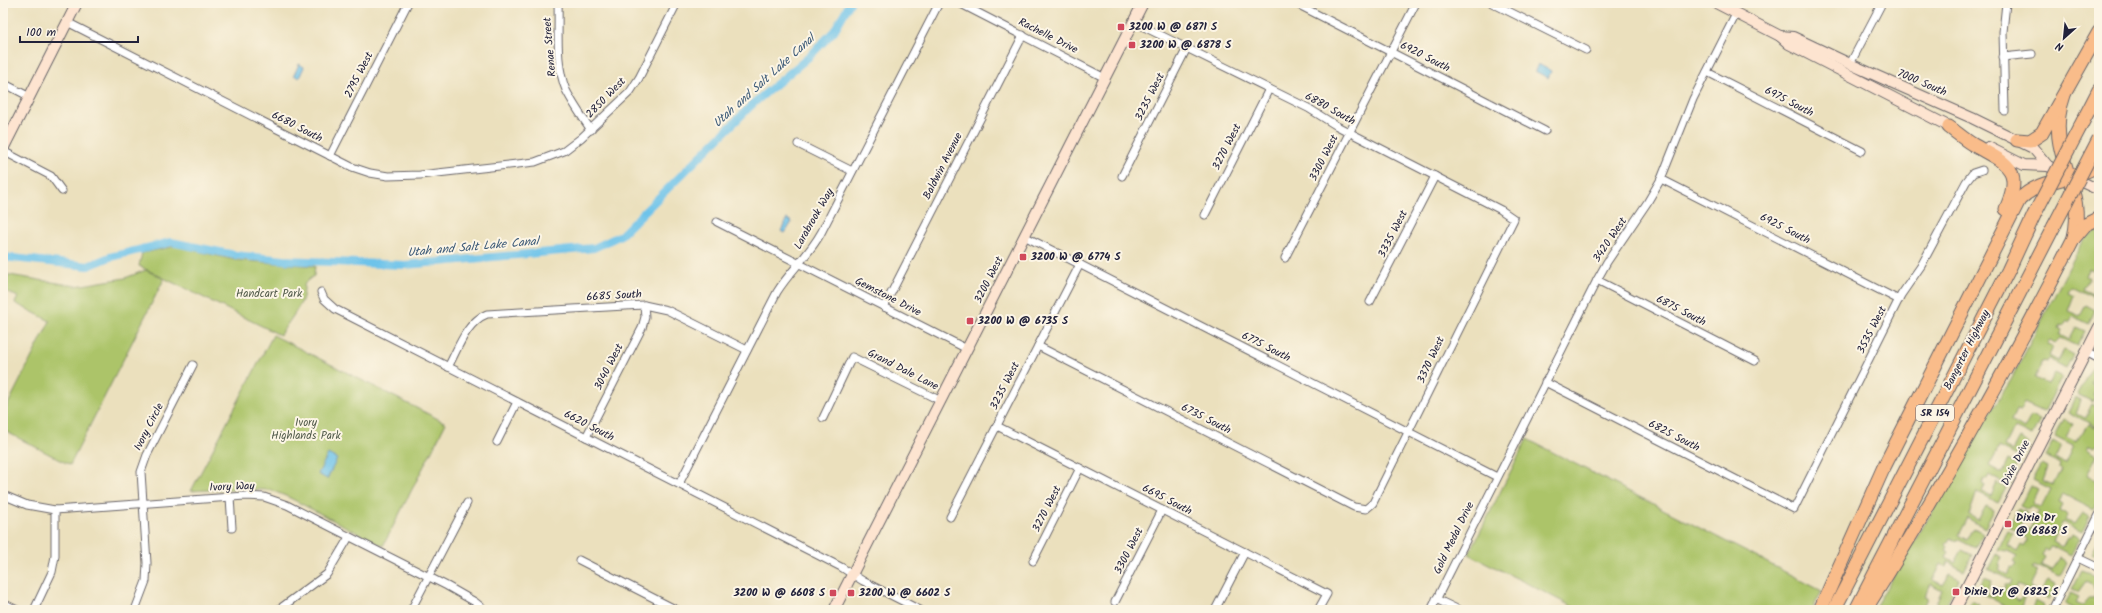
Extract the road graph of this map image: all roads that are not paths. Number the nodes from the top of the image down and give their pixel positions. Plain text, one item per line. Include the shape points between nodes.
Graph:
1 (77, 3) edge
2 (408, 3) edge
3 (558, 3) edge
4 (677, 3) edge
5 (939, 3) edge
6 (959, 3) edge
7 (1143, 3) edge
8 (1295, 3) edge
9 (1416, 3) edge
10 (1492, 3) edge
11 (1716, 3) edge
12 (1882, 3) edge
13 (2006, 3) edge
14 (1732, 9) edge
15 (68, 22) junction
16 (1134, 22) junction
17 (2099, 32) edge
18 (1023, 35) junction
19 (1780, 36) junction
20 (1187, 48) junction
21 (1586, 50) dead end
22 (1391, 52) junction
23 (2032, 54) dead end
24 (2003, 57) junction
25 (1850, 64) junction
26 (1707, 72) junction
27 (1105, 78) junction
28 (3, 83) edge
29 (1270, 89) junction
30 (2099, 90) edge
31 (2064, 95) junction
32 (30, 97) junction
33 (2005, 111) dead end
34 (1949, 127) junction
35 (591, 130) junction
36 (1545, 131) dead end
37 (1350, 132) junction
38 (2099, 139) edge
39 (2017, 140) junction
40 (798, 144) dead end
41 (3, 150) edge
42 (1862, 151) dead end
43 (330, 156) junction
44 (535, 162) joint
45 (2099, 165) edge
46 (2048, 166) junction
47 (1982, 170) dead end
48 (852, 171) junction
49 (1122, 176) dead end
50 (1435, 176) junction
51 (2069, 176) junction
52 (1661, 179) junction
53 (62, 191) dead end
54 (2098, 192) edge
55 (1205, 215) dead end
56 (2099, 218) edge
57 (1514, 219) joint
58 (717, 222) dead end
59 (1024, 236) junction
60 (1998, 240) junction
61 (2071, 244) junction
62 (1285, 258) dead end
63 (800, 264) junction
64 (1080, 264) junction
65 (1597, 280) junction
66 (321, 292) dead end
67 (1899, 300) junction
68 (1370, 302) dead end
69 (644, 305) junction
70 (884, 307) junction
71 (2099, 327) edge
72 (1038, 346) junction
73 (967, 349) junction
74 (747, 350) junction
75 (2086, 352) junction
76 (2099, 359) edge
77 (1755, 361) dead end
78 (193, 365) dead end
79 (448, 367) junction
80 (1545, 382) junction
81 (940, 401) junction
82 (516, 402) junction
83 (823, 418) dead end
84 (997, 426) junction
85 (1409, 432) junction
86 (586, 437) junction
87 (497, 442) dead end
88 (1080, 468) junction
89 (1497, 477) junction
90 (679, 484) junction
91 (3, 495) edge
92 (230, 497) junction
93 (143, 503) junction
94 (466, 503) dead end
95 (1366, 509) joint
96 (1794, 509) joint
97 (55, 510) junction
98 (1162, 510) junction
99 (2099, 516) edge
100 (950, 517) dead end
101 (232, 528) dead end
102 (349, 537) junction
103 (1245, 552) junction
104 (2078, 558) junction
105 (579, 560) dead end
106 (1033, 561) dead end
107 (2099, 568) edge
108 (852, 574) junction
109 (428, 577) junction
110 (1436, 599) junction
111 (1115, 602) dead end
112 (3, 603) edge
113 (663, 607) edge
114 (17, 610) edge
115 (34, 610) edge
116 (134, 610) edge
117 (278, 610) edge
118 (411, 610) edge
119 (485, 610) edge
120 (677, 610) edge
121 (834, 610) edge
122 (920, 610) edge
123 (1215, 610) edge
124 (1318, 610) edge
125 (1430, 610) edge
126 (1459, 610) edge
127 (1820, 610) edge
128 (1834, 610) edge
129 (1856, 610) edge
130 (1865, 610) edge
131 (1955, 610) edge
132 (2052, 610) edge

1 - 15 street
2 - 43 street, 2795 West
3 - 35 street, Renae Street via 560,69 575,106
4 - 35 street, 2850 West via 630,92
5 - 48 street, Larabrook Way
6 - 18 street, Rachelle Drive
7 - 16 street, 3200 West
8 - 22 street, 6920 South
9 - 22 street, 3300 West
10 - 21 street
11 - 14 street, 7000 South
12 - 25 street
13 - 24 street via 2003,19
14 - 19 street, 7000 South
14 - 26 street, 3420 West
15 - 32 street
15 - 43 street, 6680 South
16 - 20 street, 6880 South
16 - 27 street, 3200 West
17 - 31 highway
18 - 27 street, Rachelle Drive
18 - 70 street, Baldwin Avenue
19 - 25 street, 7000 South via 1793,37
19 - 34 street, 7000 South via 1789,44
20 - 29 street, 6880 South
20 - 49 street, 3235 West
22 - 36 street, 6920 South
22 - 37 street, 3300 West
23 - 24 street
24 - 33 street
25 - 39 street, 7000 South via 1956,110
26 - 42 street, 6975 South
26 - 52 street, 3420 West via 1693,99
27 - 59 street, 3200 West
28 - 32 street
29 - 37 street, 6880 South
29 - 55 street, 3270 West
30 - 128 highway, Bangerter Highway / SR 154, bridge
31 - 39 highway via 2042,133 2030,141
31 - 51 highway via 2059,112 2058,131 2060,151
32 - 41 street
34 - 46 street, 7000 South via 2024,165
34 - 60 highway via 1971,144 2000,160 2012,175 2012,194 2002,218
35 - 44 street, 2850 West via 564,151
37 - 50 street, 6880 South
37 - 62 street, 3300 West
38 - 129 highway, Bangerter Highway / SR 154, bridge
39 - 46 street, 7000 South via 2032,148
40 - 48 street
41 - 53 street via 51,176
43 - 44 street, 6680 South via 370,173 388,176 420,175
45 - 51 highway
46 - 51 street, 7000 South
47 - 67 street, 3535 West via 1973,173 1966,182 1921,266
48 - 63 street, Larabrook Way via 821,233
50 - 57 street, 6880 South
50 - 68 street, 3335 West
51 - 54 street, 7000 South
51 - 60 highway via 2036,186 2024,194
51 - 61 highway via 2074,191 2077,217
52 - 65 street, 3420 West via 1606,262
52 - 67 street, 6925 South
56 - 61 highway via 2081,229
57 - 85 street, 3370 West
58 - 63 street, Gemstone Drive
59 - 64 street, 6775 South
59 - 73 street, 3200 West
60 - 127 highway via 1883,469
61 - 130 highway via 2015,353 1919,522
63 - 70 street, Gemstone Drive
63 - 74 street, Larabrook Way via 777,292
64 - 72 street, 3235 West
64 - 85 street, 6775 South
65 - 77 street, 6875 South
65 - 80 street, 3420 West
66 - 79 street, 6620 South via 335,310
67 - 96 street, 3535 West
69 - 74 street, 6685 South via 667,310
69 - 79 street, 6685 South via 487,314 474,322
69 - 86 street, 3040 West via 642,328
70 - 73 street, Gemstone Drive
71 - 75 street, Dixie Drive
72 - 84 street, 3235 West
72 - 95 street, 6735 South via 1354,507
73 - 81 street, 3200 West
74 - 90 street, Larabrook Way
75 - 76 street
75 - 131 street, Dixie Drive
78 - 93 street, Ivory Circle via 143,463 140,478
79 - 82 street, 6620 South
80 - 89 street, 3420 West
80 - 96 street, 6825 South
81 - 83 street, Grand Dale Lane via 852,357
81 - 108 street, 3200 West
82 - 86 street, 6620 South
82 - 87 street
84 - 88 street, 6695 South
84 - 100 street, 3235 West
85 - 89 street, 6775 South
85 - 95 street, 3370 West via 1373,503
86 - 90 street, 6620 South
88 - 98 street, 6695 South
88 - 106 street, 3270 West
89 - 110 street, Gold Medal Drive
90 - 108 street, 6620 South
91 - 97 street, Ivory Way via 27,505
92 - 93 street, Ivory Way
92 - 101 street
92 - 102 street, Ivory Way via 255,496 276,501
93 - 97 street, Ivory Way
93 - 116 street, Ivory Circle via 146,581
94 - 109 street
97 - 115 street via 52,572
98 - 103 street, 6695 South
98 - 111 street, 3300 West
99 - 104 street
102 - 109 street, Ivory Way
102 - 117 street via 327,574
103 - 123 street
103 - 124 street, 6695 South via 1327,594
104 - 107 street
104 - 132 street
105 - 113 street
108 - 121 street, 3200 West
108 - 122 street, 6620 South
109 - 118 street
109 - 119 street, Ivory Way via 466,596
110 - 125 street, Gold Medal Drive
110 - 126 street
112 - 114 street
113 - 120 street

